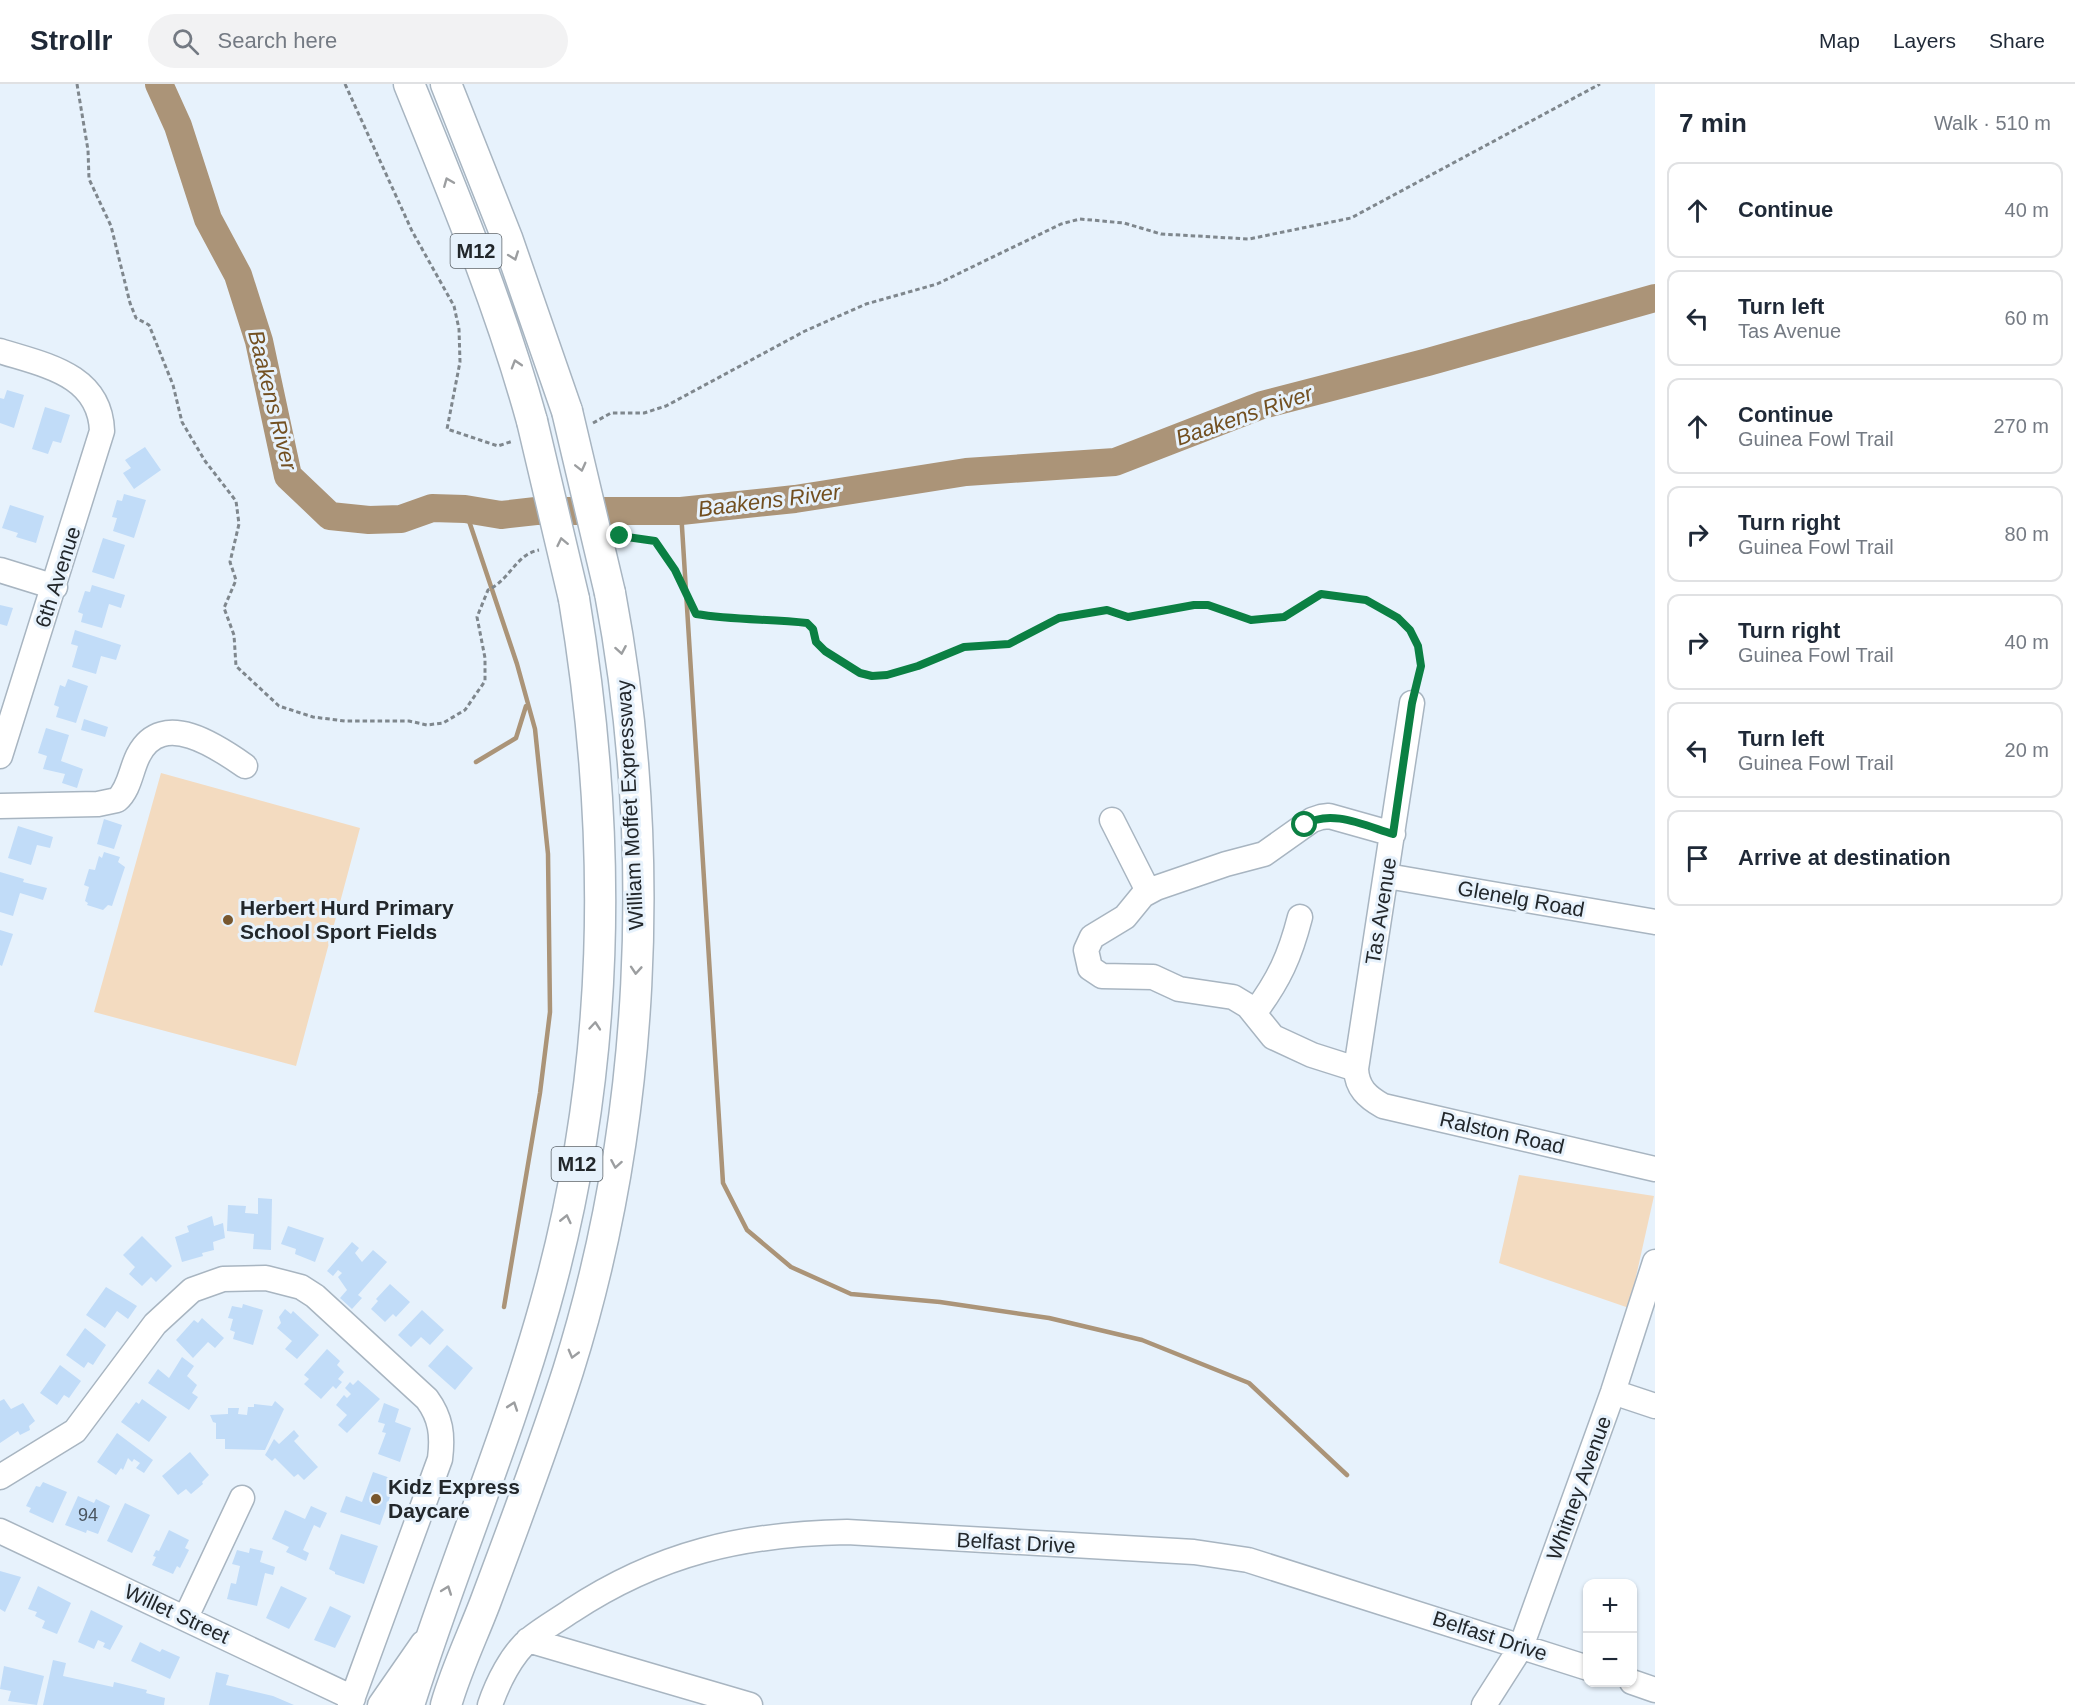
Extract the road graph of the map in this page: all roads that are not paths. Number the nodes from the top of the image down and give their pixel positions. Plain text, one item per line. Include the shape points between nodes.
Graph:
1 (410, 84) edge
2 (446, 84) edge
3 (0, 351) edge
4 (0, 570) edge
5 (55, 587) junction
6 (1412, 703) road end
7 (0, 756) edge
8 (245, 766) dead end
9 (0, 806) edge
10 (1112, 820) dead end
11 (1393, 834) junction
12 (1387, 876) junction
13 (1148, 891) junction
14 (1300, 917) dead end
15 (1655, 922) edge
16 (1255, 1012) junction
17 (1356, 1076) junction
18 (1655, 1169) edge
19 (1655, 1262) edge
20 (1613, 1392) junction
21 (1655, 1406) edge
22 (0, 1477) edge
23 (242, 1498) dead end
24 (0, 1531) edge
25 (186, 1617) junction
26 (433, 1629) junction
27 (528, 1640) junction
28 (1521, 1647) junction
29 (1583, 1667) edge
30 (1637, 1685) edge
31 (1655, 1690) edge
32 (352, 1701) edge
33 (380, 1705) edge
34 (409, 1705) edge
35 (446, 1705) edge
36 (490, 1705) edge
37 (750, 1705) edge
38 (1484, 1705) edge

26 -> 1 main road, William Moffet Expressway / M12, bridge via 492,1469 545,1305 568,1214 590,1080 601,919 601,832 588,686 574,599 526,430 510,346
2 -> 35 main road, William Moffet Expressway / M12, bridge via 580,417 622,655 632,742 638,903 632,1030 619,1146 595,1269 536,1470
3 - 5 street, 6th Avenue via 72,375 93,397 100,417 101,438
4 - 5 street
5 - 7 street, 6th Avenue
6 - 11 street, Tas Avenue
8 - 9 street via 202,738 173,733 151,739 144,746 117,800 98,804
10 - 13 street
11 - 12 street, Tas Avenue
11 - 13 street via 1321,817 1264,854
12 - 15 street, Glenelg Road
12 - 17 street, Tas Avenue
13 - 16 street via 1125,917 1092,937 1086,950 1090,968 1102,976 1143,976 1179,989 1222,993 1242,1001
14 - 16 street via 1279,979
16 - 17 street via 1273,1037
17 - 18 street, Ralston Road via 1371,1099 1383,1106
19 - 20 street, Whitney Avenue
20 - 21 street
20 - 28 street, Whitney Avenue
22 - 32 street via 75,1431 155,1324 192,1290 223,1279 252,1277 285,1282 315,1296 427,1399 439,1418 441,1430 440,1459
23 - 25 street
24 - 25 street, Willet Street
25 - 32 street, Willet Street
26 - 33 street
26 - 34 main road, William Moffet Expressway / M12
27 - 28 street, Belfast Drive via 606,1588 665,1562 741,1540 847,1532 1194,1552 1248,1560
27 - 36 street, Belfast Drive via 508,1668
27 - 37 street
28 - 29 street, Belfast Drive
28 - 38 street, Whitney Avenue
30 - 31 street

